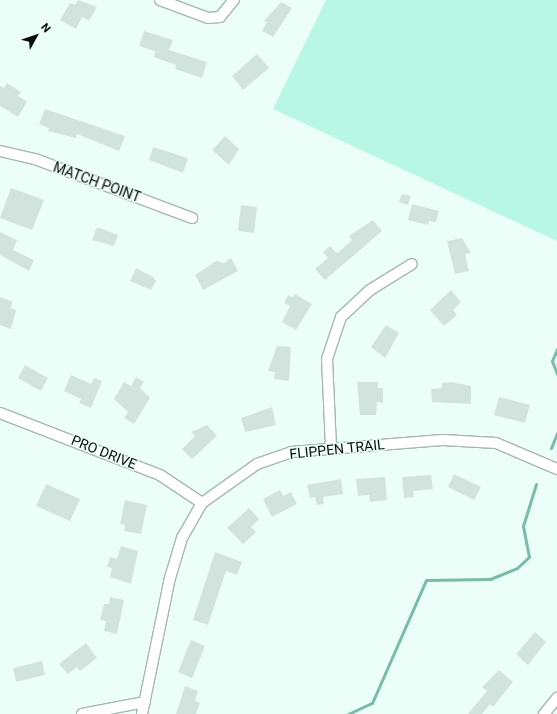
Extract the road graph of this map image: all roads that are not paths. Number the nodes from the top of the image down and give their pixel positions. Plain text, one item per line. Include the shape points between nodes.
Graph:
1 (160, 0) edge
2 (234, 0) edge
3 (0, 151) edge
4 (192, 218) dead end
5 (412, 264) dead end
6 (0, 413) edge
7 (331, 447) junction
8 (557, 470) edge
9 (202, 503) junction
10 (557, 698) edge
11 (145, 702) junction
12 (82, 714) edge
13 (142, 714) edge
14 (544, 714) edge

1 - 2 street via 208,18 220,17
3 - 4 street, MATCH POINT via 35,159
5 - 7 street via 370,290 341,317 328,359
6 - 9 street, PRO DRIVE via 160,475
7 - 8 street, FLIPPEN TRAIL via 443,440 496,443
7 - 9 street, FLIPPEN TRAIL via 291,452 257,464
9 - 11 street, FLIPPEN TRAIL via 182,538 170,578
10 - 14 street
11 - 12 street
11 - 13 street, FLIPPEN TRAIL

